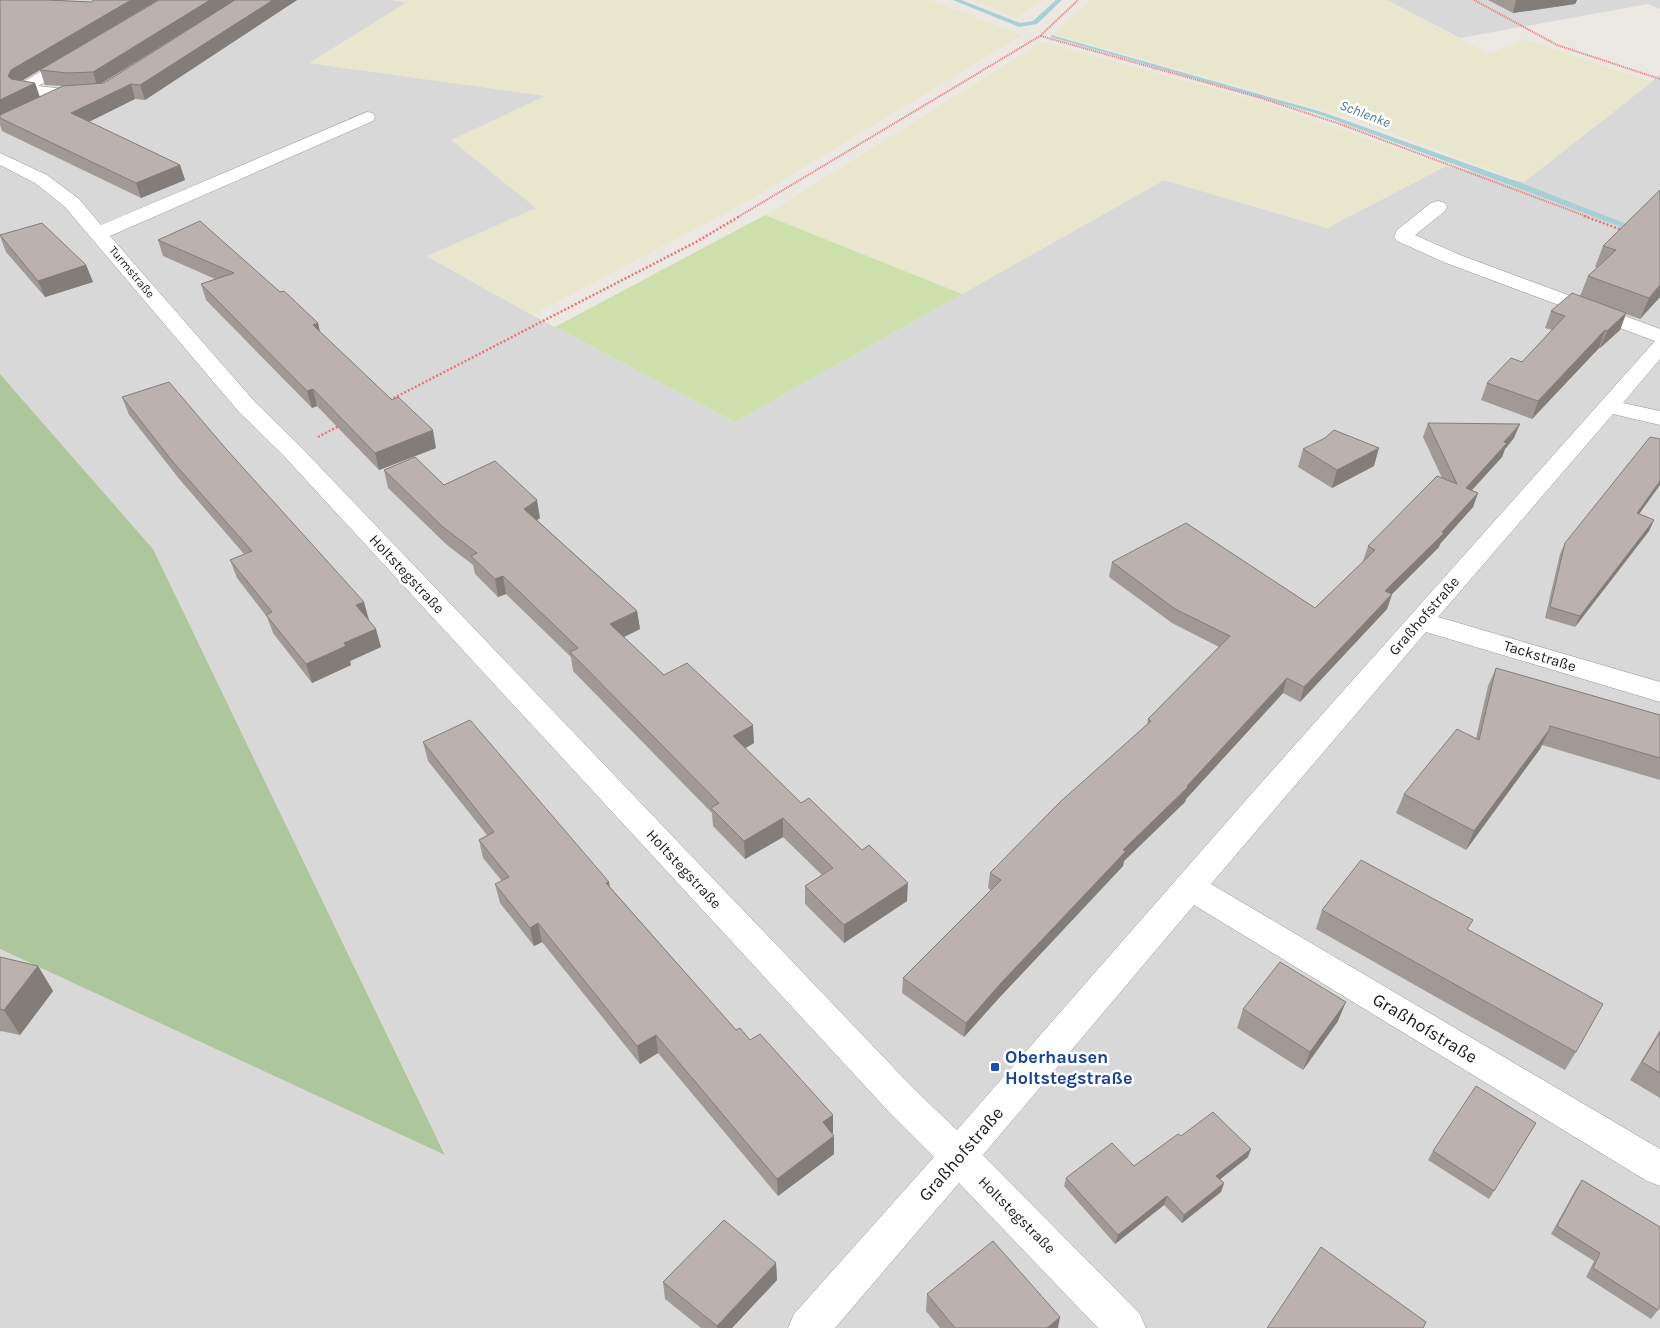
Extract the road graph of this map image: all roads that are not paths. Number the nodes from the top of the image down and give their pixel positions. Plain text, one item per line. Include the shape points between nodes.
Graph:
1 (90, 49) edge
2 (102, 93) edge
3 (63, 95) junction
4 (36, 108) edge
5 (367, 117) dead end
6 (0, 158) edge
7 (1438, 207) dead end
8 (100, 234) junction
9 (1660, 336) edge
10 (1660, 346) edge
11 (247, 406) joint
12 (1608, 406) junction
13 (1660, 418) edge
14 (1420, 621) junction
15 (1660, 692) edge
16 (1190, 887) junction
17 (958, 1157) junction
18 (1660, 1169) edge
19 (808, 1328) edge
20 (1126, 1328) edge

1 - 3 street via 23,89
2 - 3 street
3 - 4 street
5 - 8 street
6 - 8 street, Turmstraße via 41,179 72,203
7 - 9 street via 1404,237 1462,263
8 - 11 street, Turmstraße
10 - 12 street, Graßhofstraße
11 - 17 street, Holtstegstraße
12 - 13 street
12 - 14 street, Graßhofstraße
14 - 15 street, Tackstraße
14 - 16 street, Graßhofstraße
16 - 17 street, Graßhofstraße
16 - 18 street, Graßhofstraße
17 - 19 street, Graßhofstraße
17 - 20 street, Holtstegstraße

